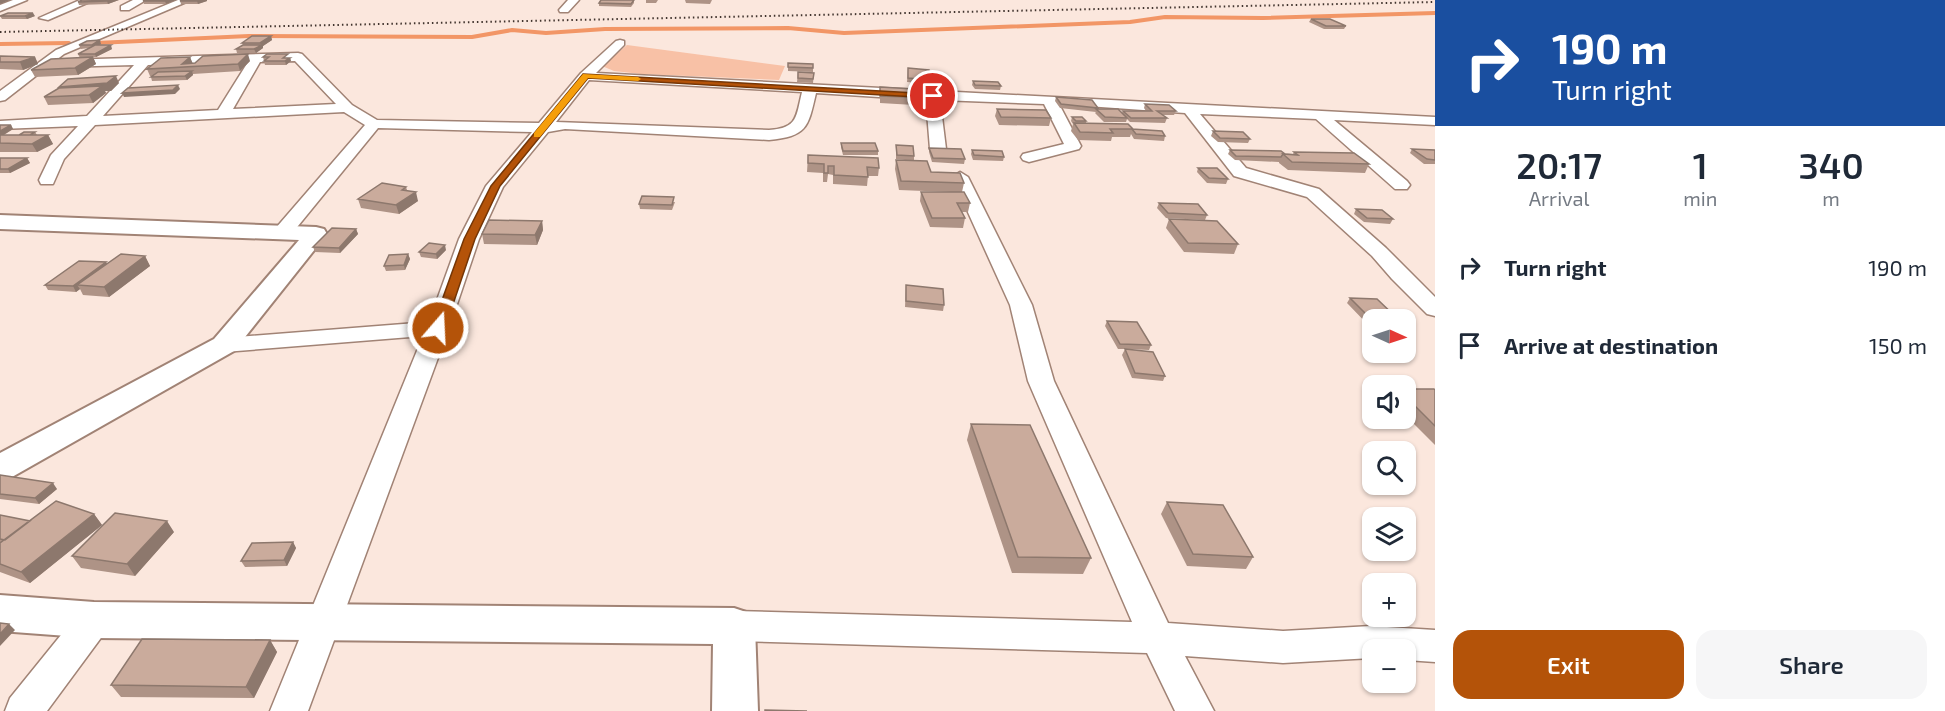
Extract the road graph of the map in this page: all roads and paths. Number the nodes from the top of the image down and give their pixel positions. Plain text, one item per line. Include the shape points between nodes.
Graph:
1 (22, 0) edge
2 (89, 0) edge
3 (141, 0) edge
4 (186, 0) edge
5 (574, 0) edge
6 (0, 8) edge
7 (125, 8) dead end
8 (564, 10) dead end
9 (44, 18) dead end
10 (620, 43) dead end
11 (256, 58) junction
12 (145, 62) junction
13 (46, 64) junction
14 (586, 76) junction
15 (16, 85) junction
16 (0, 88) edge
17 (810, 89) junction
18 (933, 96) junction
19 (0, 97) edge
20 (1049, 99) junction
21 (347, 108) junction
22 (1189, 109) junction
23 (223, 114) junction
24 (1319, 115) junction
25 (89, 120) junction
26 (1432, 123) edge
27 (374, 124) junction
28 (0, 125) edge
29 (543, 128) junction
30 (938, 149) edge
31 (1029, 157) dead end
32 (960, 177) edge
33 (47, 180) dead end
34 (1401, 185) dead end
35 (0, 222) edge
36 (282, 233) junction
37 (1435, 309) edge
38 (438, 328) junction
39 (224, 345) junction
40 (0, 468) edge
41 (0, 613) edge
42 (94, 620) junction
43 (322, 623) junction
44 (734, 626) junction
45 (1157, 638) junction
46 (1435, 646) edge
47 (24, 711) edge
48 (289, 711) edge
49 (735, 711) edge
50 (1195, 711) edge

1 - 6 street
2 - 9 street
3 - 7 street
4 - 13 street via 60,52
5 - 8 street
10 - 14 street
11 - 12 street
11 - 21 street via 298,57
11 - 23 street
12 - 13 street
12 - 25 street
13 - 15 street
14 - 17 street
14 - 29 street
15 - 16 street
15 - 19 street
17 - 18 street
17 - 29 street via 802,122 789,133 574,125
18 - 20 street
18 - 30 street
20 - 22 street
20 - 31 street via 1073,146
21 - 23 street
21 - 27 street
22 - 24 street
22 - 37 street via 1240,172 1313,193
23 - 25 street
24 - 26 street
24 - 34 street
25 - 28 street
25 - 33 street via 57,158
27 - 29 street
27 - 36 street
29 - 38 street via 495,186 469,239
32 - 45 street via 1022,305 1041,381
35 - 36 street
36 - 39 street via 316,234
38 - 39 street
38 - 43 street
39 - 40 street
41 - 42 street
42 - 43 street
42 - 47 street
43 - 44 street
43 - 48 street
44 - 45 street
44 - 49 street
45 - 46 street via 1283,647 1371,642
45 - 50 street

